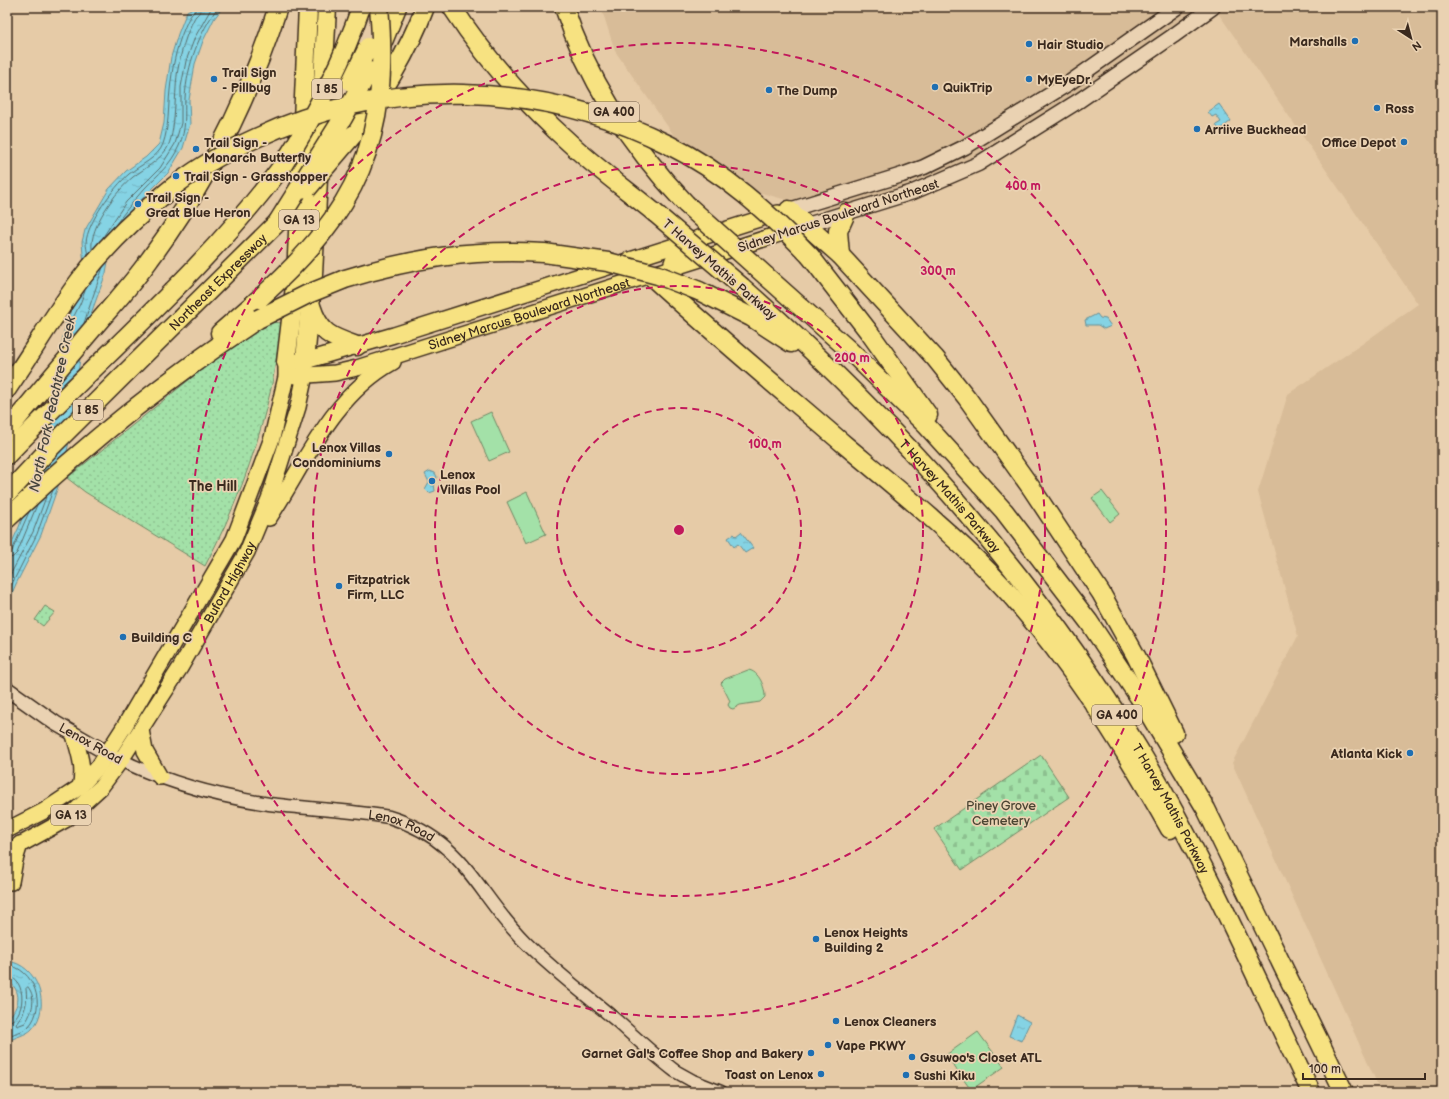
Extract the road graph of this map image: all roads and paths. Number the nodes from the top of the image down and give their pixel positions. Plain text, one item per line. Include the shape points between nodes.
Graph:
1 (278, 7) edge
2 (308, 7) edge
3 (327, 7) edge
4 (361, 7) edge
5 (379, 7) edge
6 (384, 7) edge
7 (397, 7) edge
8 (425, 7) edge
9 (452, 7) edge
10 (564, 7) edge
11 (1177, 7) edge
12 (1213, 7) edge
13 (283, 165) junction
14 (789, 210) junction
15 (846, 213) junction
16 (277, 223) junction
17 (807, 225) junction
18 (684, 244) junction
19 (840, 255) junction
20 (671, 269) junction
21 (651, 276) junction
22 (310, 304) junction
23 (682, 304) junction
24 (357, 346) junction
25 (416, 349) junction
26 (305, 368) junction
27 (286, 370) junction
28 (849, 387) junction
29 (160, 388) junction
30 (7, 390) edge
31 (7, 431) edge
32 (7, 456) edge
33 (970, 472) junction
34 (7, 494) edge
35 (7, 520) edge
36 (246, 552) junction
37 (7, 689) edge
38 (141, 730) junction
39 (74, 735) junction
40 (107, 753) junction
41 (121, 760) junction
42 (160, 777) junction
43 (80, 787) junction
44 (1206, 809) junction
45 (44, 811) junction
46 (7, 830) edge
47 (14, 840) edge
48 (7, 852) edge
49 (11, 882) dead end
50 (1275, 1017) junction
51 (721, 1092) edge
52 (1311, 1092) edge
53 (1344, 1092) edge

1 - 31 highway via 239,112 185,209 150,260
2 - 27 highway, GA 13 via 296,278
3 - 22 highway, GA 13
4 - 13 highway, Northeast Expressway / I 85, bridge via 340,63 319,106
5 - 29 highway, bridge via 382,57 379,101 373,132 360,172 342,207 296,265
6 - 13 highway, bridge via 368,47 340,100 313,141
7 - 16 highway, bridge via 369,71 343,118
8 - 16 highway, Northeast Expressway / I 85, bridge via 394,71 372,108 353,135
9 - 28 highway, T Harvey Mathis Parkway / GA 400, bridge via 468,31 527,101 573,147 742,287 805,342
10 - 33 highway, T Harvey Mathis Parkway / GA 400, bridge via 589,68 615,114 655,169 686,204 880,379
11 - 14 main road, Sidney Marcus Boulevard Northeast via 1069,83 965,147 924,167
12 - 15 main road, Sidney Marcus Boulevard Northeast via 1080,100 978,164 931,185
13 - 32 highway, Northeast Expressway / I 85 via 260,196 215,247
14 - 17 highway
14 - 18 main road, Sidney Marcus Boulevard Northeast
15 - 17 main road, Sidney Marcus Boulevard Northeast
15 - 19 highway via 838,231
16 - 34 highway, Northeast Expressway / I 85
17 - 19 highway
17 - 20 main road, Sidney Marcus Boulevard Northeast
18 - 20 highway via 676,255
18 - 24 main road, Sidney Marcus Boulevard Northeast
19 - 44 highway via 951,377 1032,489 1082,564 1136,656 1190,766
20 - 21 main road, Sidney Marcus Boulevard Northeast
20 - 23 highway
21 - 23 highway
21 - 25 main road, Sidney Marcus Boulevard Northeast
22 - 24 highway via 315,320 323,331
22 - 26 highway, GA 13
23 - 50 highway via 943,528 1032,620 1082,687 1141,779
24 - 26 main road, Sidney Marcus Boulevard Northeast
25 - 26 main road, Sidney Marcus Boulevard Northeast via 335,373
25 - 36 main road via 382,368 364,382 336,411
26 - 27 main road, Sidney Marcus Boulevard Northeast
26 - 36 main road, Buford Highway / GA 13 via 285,454
27 - 40 main road, Buford Highway / GA 13 via 272,438 234,539
28 - 29 highway, bridge via 782,337 699,291 608,262 544,253 501,252 432,257 345,279 258,319
28 - 50 highway, T Harvey Mathis Parkway / GA 400 via 925,464 983,530 1040,602 1086,667 1139,750 1183,828 1225,909
29 - 35 highway via 65,466
30 - 33 highway, bridge via 80,280 124,230 168,190 228,152 272,130 318,113 366,101 442,93 503,95 544,101 628,126 671,146 747,195 780,224 810,256 869,332
33 - 44 highway, T Harvey Mathis Parkway / GA 400 via 1034,549 1089,622 1139,697
36 - 38 main road, Buford Highway / GA 13 via 180,668
37 - 39 main road, Lenox Road
38 - 41 main road, Buford Highway / GA 13
38 - 42 main road via 145,751
39 - 40 main road, Lenox Road
39 - 43 main road via 82,763
40 - 41 street, Lenox Road
40 - 43 main road, Buford Highway / GA 13
41 - 42 street, Lenox Road
41 - 47 main road, Buford Highway / GA 13 via 100,787 66,820
42 - 51 street, Lenox Road via 224,796 269,804 389,817 429,834 452,851 508,924 567,982 675,1071
43 - 45 main road, Buford Highway / GA 13
44 - 53 highway, T Harvey Mathis Parkway / GA 400
45 - 46 main road, Buford Highway / GA 13
45 - 47 main road
47 - 48 main road, Buford Highway / GA 13
47 - 49 main road via 15,860
50 - 52 highway, T Harvey Mathis Parkway / GA 400

